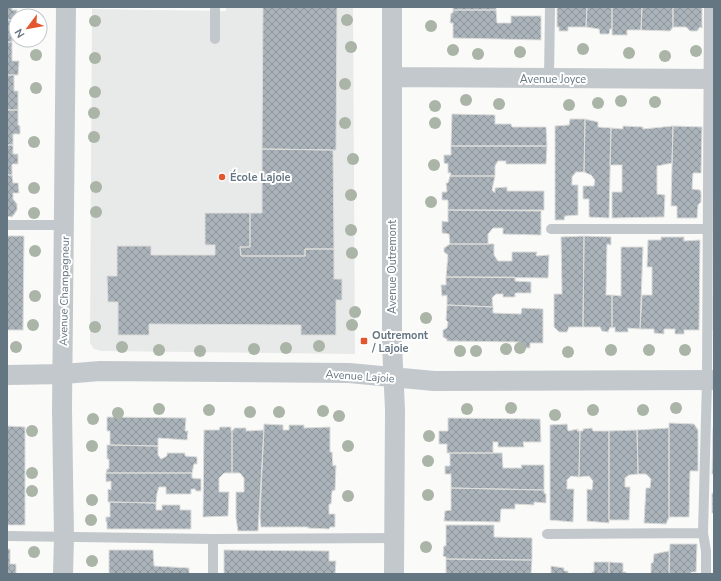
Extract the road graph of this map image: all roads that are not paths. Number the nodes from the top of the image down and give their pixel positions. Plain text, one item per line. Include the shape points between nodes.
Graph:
1 (66, 7) edge
2 (215, 7) edge
3 (392, 7) edge
4 (550, 7) edge
5 (709, 7) edge
6 (216, 39) dead end
7 (392, 77) junction
8 (549, 79) junction
9 (711, 79) edge
10 (7, 225) edge
11 (65, 225) junction
12 (551, 229) dead end
13 (708, 229) junction
14 (64, 374) junction
15 (7, 375) edge
16 (393, 378) junction
17 (710, 380) edge
18 (703, 533) junction
19 (547, 534) dead end
20 (7, 536) edge
21 (64, 537) junction
22 (394, 538) junction
23 (213, 539) junction
24 (63, 574) edge
25 (213, 574) edge
26 (394, 574) edge
27 (706, 574) edge

1 - 11 street, Avenue Champagneur
2 - 6 lane
3 - 7 street, Avenue Outremont
4 - 8 lane
5 - 9 lane
7 - 8 street, Avenue Joyce
7 - 16 street, Avenue Outremont
8 - 9 street, Avenue Joyce
9 - 13 lane
10 - 11 lane
11 - 14 street, Avenue Champagneur
12 - 13 lane
13 - 17 lane
14 - 15 street, Avenue Lajoie
14 - 16 street, Avenue Lajoie via 100,371 341,373
14 - 21 street, Avenue Champagneur
16 - 17 street, Avenue Lajoie via 434,381
16 - 22 street, Avenue Outremont
17 - 18 lane
18 - 19 lane
18 - 27 lane
20 - 21 lane
21 - 23 lane
21 - 24 street, Avenue Champagneur
22 - 23 lane
22 - 26 street, Avenue Outremont
23 - 25 lane

